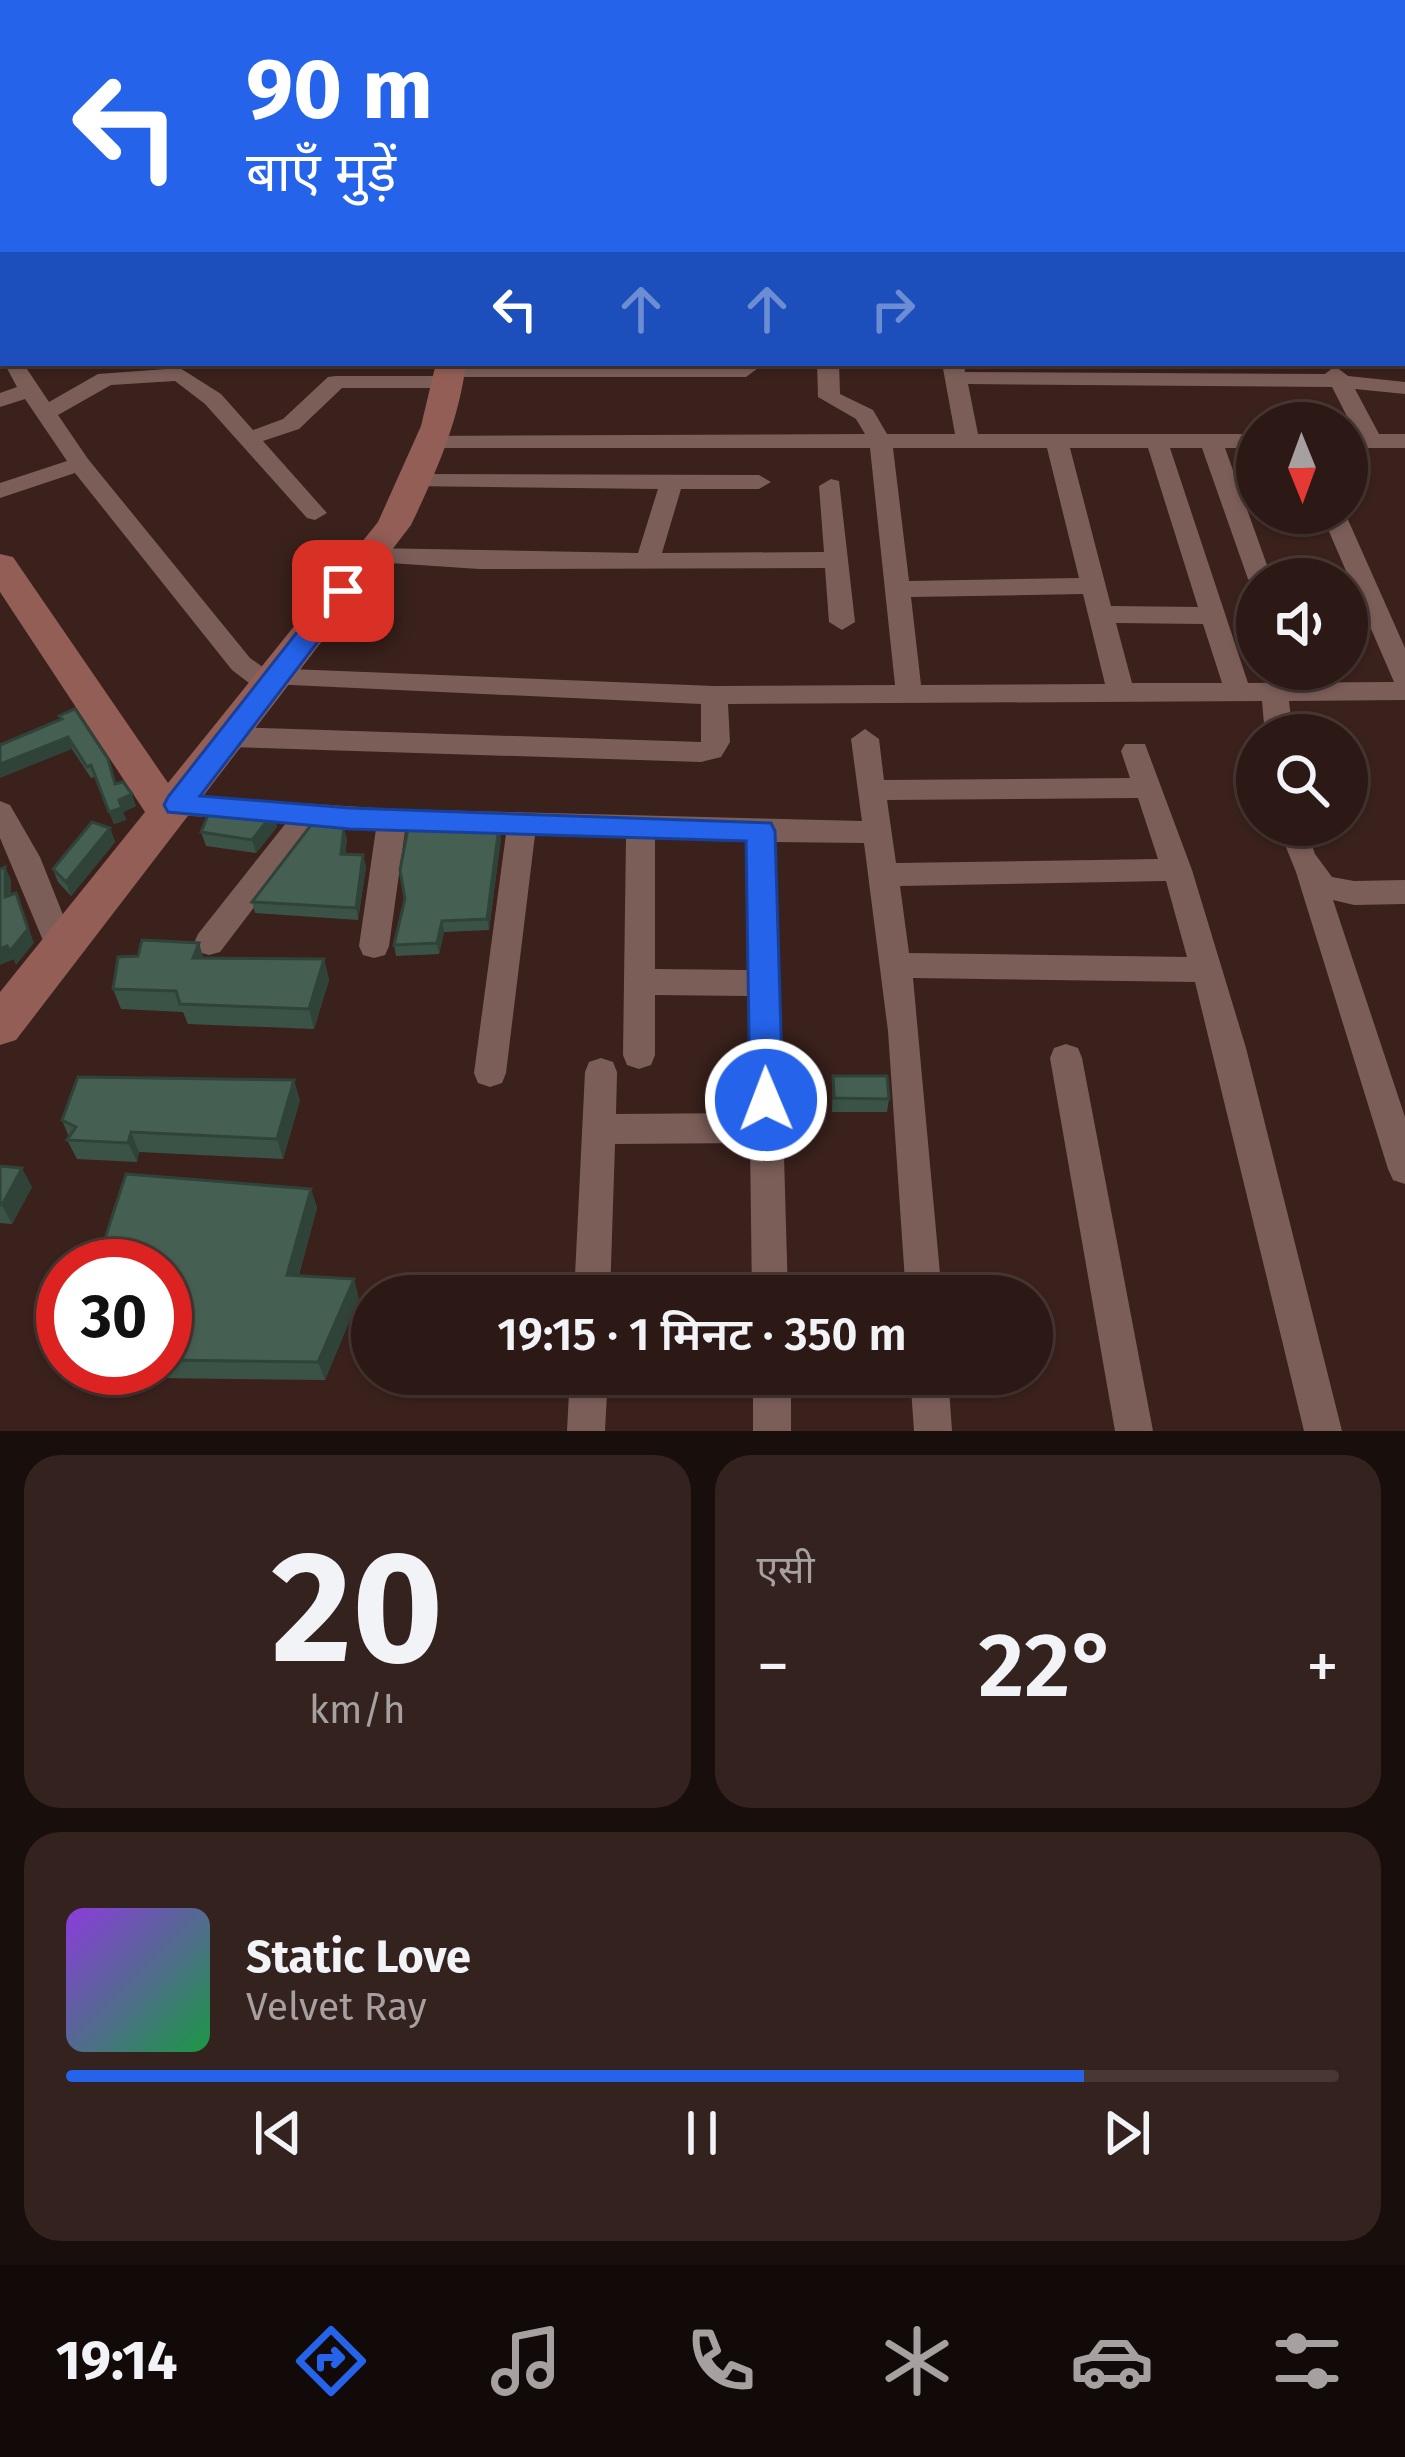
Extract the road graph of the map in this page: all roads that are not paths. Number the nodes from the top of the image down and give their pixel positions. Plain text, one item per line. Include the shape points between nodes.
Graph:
1 (14, 366) edge
2 (751, 366) edge
3 (827, 366) edge
4 (596, 367) edge
5 (955, 370) edge
6 (1112, 370) edge
7 (1235, 370) edge
8 (450, 372) edge
9 (1335, 372) edge
10 (326, 373) edge
11 (1405, 388) edge
12 (31, 390) junction
13 (0, 400) edge
14 (1345, 402) edge
15 (46, 413) junction
16 (249, 439) junction
17 (429, 441) junction
18 (1157, 441) junction
19 (1211, 441) junction
20 (1236, 441) edge
21 (1368, 441) edge
22 (1405, 441) edge
23 (1058, 442) junction
24 (881, 443) junction
25 (968, 443) junction
26 (80, 464) junction
27 (416, 481) junction
28 (759, 482) dead end
29 (670, 483) junction
30 (831, 486) dead end
31 (0, 491) edge
32 (315, 513) dead end
33 (1342, 534) edge
34 (370, 556) junction
35 (1253, 558) edge
36 (837, 560) junction
37 (647, 562) junction
38 (2, 574) edge
39 (1090, 586) junction
40 (899, 589) junction
41 (1098, 614) junction
42 (1215, 616) junction
43 (842, 622) dead end
44 (1405, 678) edge
45 (274, 681) junction
46 (1236, 687) edge
47 (1368, 687) edge
48 (1237, 690) edge
49 (1272, 690) edge
50 (1405, 691) edge
51 (1121, 694) junction
52 (714, 695) junction
53 (909, 696) junction
54 (1279, 714) edge
55 (230, 737) junction
56 (866, 740) dead end
57 (1135, 751) dead end
58 (1150, 788) junction
59 (872, 790) junction
60 (173, 811) junction
61 (0, 812) edge
62 (308, 816) junction
63 (392, 820) junction
64 (521, 823) junction
65 (641, 830) junction
66 (760, 831) junction
67 (878, 832) junction
68 (1299, 846) edge
69 (12, 863) edge
70 (1177, 870) junction
71 (1310, 874) junction
72 (884, 875) junction
73 (1405, 892) edge
74 (209, 943) dead end
75 (374, 946) dead end
76 (62, 950) junction
77 (895, 965) junction
78 (1207, 970) junction
79 (637, 982) junction
80 (764, 982) junction
81 (0, 1026) edge
82 (639, 1055) dead end
83 (1066, 1058) dead end
84 (601, 1072) dead end
85 (490, 1073) dead end
86 (767, 1128) junction
87 (598, 1130) junction
88 (1405, 1169) edge
89 (593, 1275) edge
90 (770, 1275) edge
91 (922, 1275) edge
92 (588, 1395) edge
93 (772, 1395) edge
94 (930, 1395) edge
95 (586, 1431) edge
96 (772, 1431) edge
97 (933, 1431) edge
98 (1134, 1431) edge
99 (1323, 1431) edge

1 - 12 street
2 - 4 street
3 - 24 street via 830,397 866,415
4 - 8 street
5 - 6 street
5 - 25 street
6 - 7 street
7 - 9 street
8 - 10 street via 346,380
8 - 17 street
9 - 11 street
9 - 14 street
10 - 16 street via 291,424
12 - 13 street
12 - 15 street
15 - 16 street via 106,379 171,371 188,377
15 - 26 street
16 - 32 street
17 - 24 street
17 - 27 street
18 - 19 street
18 - 23 street
18 - 42 street
19 - 20 street
19 - 35 street
21 - 22 street
23 - 25 street
23 - 39 street
24 - 25 street
24 - 40 street
26 - 31 street
26 - 45 street via 249,673
27 - 29 street
27 - 34 street
28 - 29 street
29 - 37 street
30 - 36 street
33 - 44 street
34 - 37 street
34 - 45 street
36 - 37 street
36 - 43 street
38 - 60 street
39 - 40 street
39 - 41 street
40 - 53 street
41 - 42 street
41 - 51 street
42 - 46 street
45 - 52 street
45 - 55 street
47 - 50 street
48 - 51 street
49 - 54 street
51 - 53 street
52 - 53 street
52 - 55 street via 716,742 701,752
55 - 60 street
56 - 59 street
57 - 58 street
58 - 59 street
58 - 70 street
59 - 67 street
60 - 62 street
60 - 76 street
61 - 69 street
62 - 63 street
62 - 74 street
63 - 64 street
63 - 75 street
64 - 65 street
64 - 85 street
65 - 66 street
65 - 79 street
66 - 67 street
66 - 80 street
67 - 72 street
68 - 71 street
69 - 76 street
70 - 72 street
70 - 78 street
71 - 73 street via 1336,890
71 - 88 street
72 - 77 street
76 - 81 street
77 - 78 street
77 - 91 street
78 - 99 street
79 - 80 street
79 - 82 street
80 - 86 street
83 - 98 street
84 - 87 street
86 - 87 street
86 - 90 street
87 - 89 street
92 - 95 street
93 - 96 street
94 - 97 street

